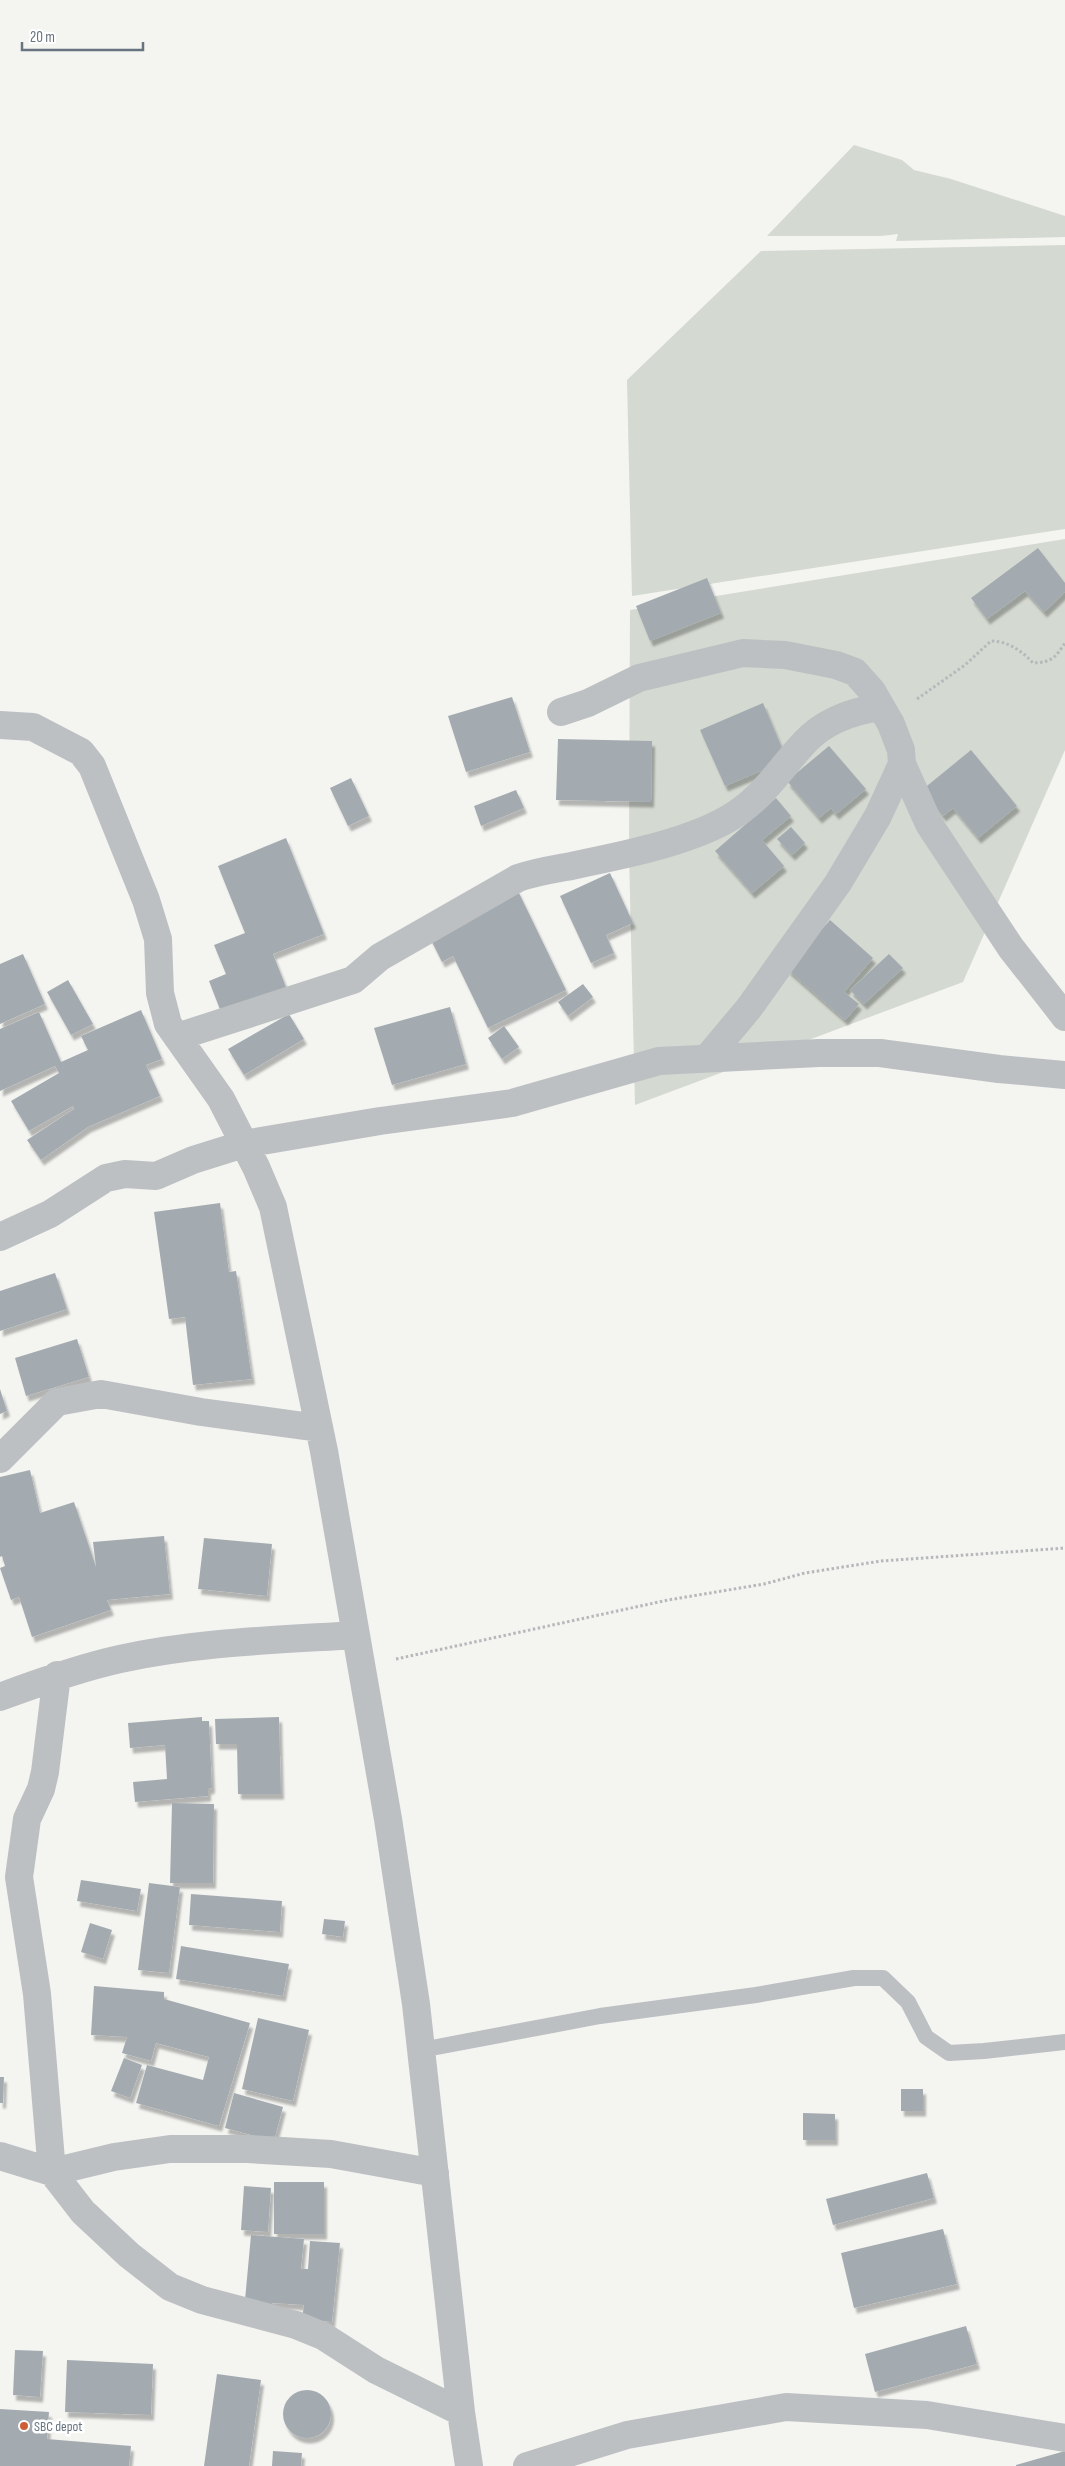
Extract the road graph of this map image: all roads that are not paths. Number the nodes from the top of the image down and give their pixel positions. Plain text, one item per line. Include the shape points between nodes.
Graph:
1 (561, 712) dead end
2 (886, 716) junction
3 (0, 726) edge
4 (902, 764) junction
5 (1065, 1017) edge
6 (177, 1037) junction
7 (708, 1056) junction
8 (1065, 1075) edge
9 (244, 1144) junction
10 (0, 1238) edge
11 (319, 1428) junction
12 (0, 1459) edge
13 (356, 1635) junction
14 (58, 1675) junction
15 (0, 1697) edge
16 (1065, 2042) edge
17 (421, 2050) junction
18 (0, 2156) edge
19 (52, 2172) junction
20 (435, 2173) junction
21 (461, 2412) junction
22 (1065, 2438) edge
23 (469, 2466) edge
24 (527, 2466) edge

1 - 2 street via 588,703 638,678 743,653 785,655 855,672 872,691
2 - 4 street via 901,750
2 - 6 street via 859,710 822,729 805,742 765,791 727,820 649,847 540,870 518,878 380,957 353,980
3 - 6 street via 34,727 81,752 92,766 149,908 158,940 160,993 168,1024
4 - 5 street via 929,824 1012,948
4 - 7 street via 878,816 838,883 749,1008
6 - 9 street via 221,1099
7 - 8 street via 880,1053
7 - 9 street via 658,1061 512,1103
9 - 10 street via 156,1176 125,1174 106,1178 50,1214
9 - 11 street via 273,1207
11 - 12 street via 95,1395 58,1402
11 - 13 street
13 - 14 street via 172,1650
13 - 17 street via 388,1819
14 - 15 street
14 - 19 street via 45,1772 27,1819 19,1877 37,1994
16 - 17 lane via 949,2053 926,2036 908,2002 883,1978 854,1978 600,2016
17 - 20 street
18 - 19 street
19 - 20 street via 114,2157 170,2149 248,2149 331,2154
19 - 21 street via 84,2212 129,2255 170,2287 202,2300 296,2325 323,2336 376,2370
20 - 21 street
21 - 23 street
22 - 24 street via 927,2415 786,2407 626,2435

